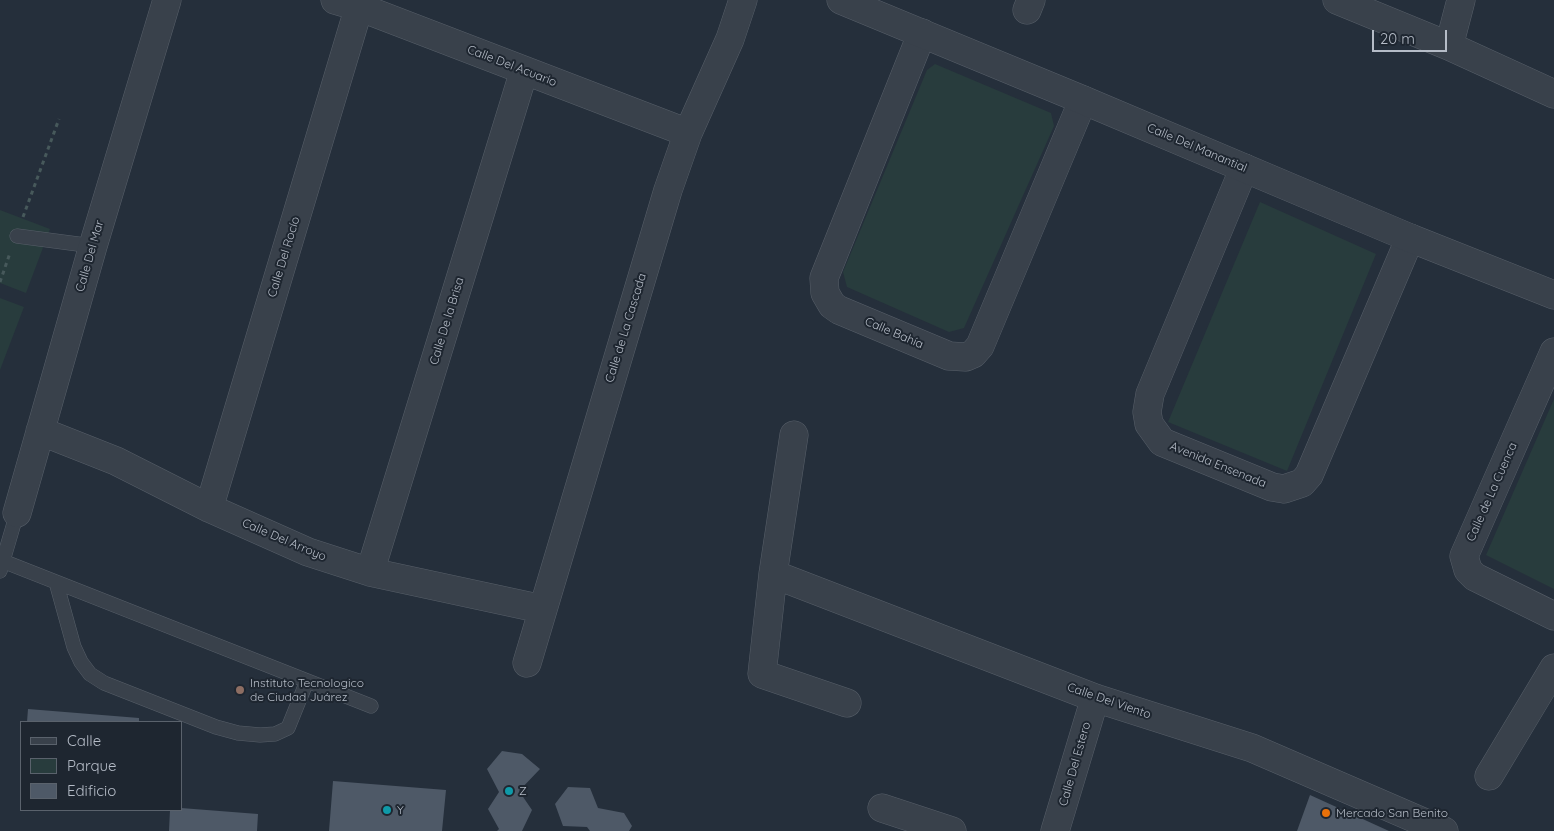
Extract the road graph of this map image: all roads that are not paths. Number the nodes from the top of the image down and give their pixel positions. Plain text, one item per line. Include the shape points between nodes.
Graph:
1 (167, 0) edge
2 (743, 0) edge
3 (840, 0) edge
4 (1337, 0) edge
5 (1461, 0) edge
6 (347, 4) edge
7 (922, 33) junction
8 (1449, 46) junction
9 (524, 71) junction
10 (1554, 94) edge
11 (1083, 100) junction
12 (688, 134) junction
13 (1244, 168) junction
14 (17, 236) road end
15 (1410, 238) junction
16 (93, 246) junction
17 (1554, 295) edge
18 (1554, 352) edge
19 (40, 431) junction
20 (794, 435) dead end
21 (209, 508) junction
22 (17, 513) joint
23 (1, 564) edge
24 (370, 572) junction
25 (773, 574) junction
26 (56, 582) junction
27 (542, 609) junction
28 (1554, 616) edge
29 (527, 663) dead end
30 (1554, 668) edge
31 (307, 681) junction
32 (1095, 698) junction
33 (847, 704) dead end
34 (371, 706) dead end
35 (1489, 776) dead end
36 (882, 808) dead end
37 (952, 831) edge
38 (1055, 831) edge
39 (1444, 831) edge

1 - 16 street, Calle Del Mar
2 - 12 street, Calle de La Cascada via 730,39
3 - 7 street, Calle Del Manantial
4 - 8 street
5 - 8 street
6 - 9 street, Calle Del Acuario
6 - 21 street, Calle Del Rocío
7 - 11 street, Calle Del Manantial
7 - 11 street, Calle Bahía via 824,278 826,293 832,305 839,310 949,356 973,354 980,346
8 - 10 street
9 - 12 street, Calle Del Acuario
9 - 24 street, Calle De la Brisa
11 - 13 street, Calle Del Manantial
12 - 27 street, Calle de La Cascada via 668,190
13 - 15 street, Calle Del Manantial
13 - 15 street, Avenida Ensenada via 1150,394 1149,424 1162,442 1272,487 1284,489 1302,482 1309,475
14 - 16 lane
15 - 17 street, Calle Del Manantial
16 - 19 street, Calle Del Mar
18 - 28 street, Calle de La Cuenca via 1464,556 1474,577
19 - 21 street, Calle Del Arroyo via 116,462
19 - 22 street, Calle Del Mar
20 - 25 street
21 - 24 street, Calle Del Arroyo via 308,552
22 - 23 lane
23 - 26 lane
24 - 27 street, Calle Del Arroyo
25 - 32 street, Calle Del Viento
25 - 33 street via 762,674
26 - 31 lane
26 - 31 lane via 81,662 90,674 104,683 216,727 260,735 275,734 288,728
27 - 29 street, Calle de La Cascada
30 - 35 street
31 - 34 lane
32 - 38 street, Calle Del Estero
32 - 39 street, Calle Del Viento via 1252,748
36 - 37 street

